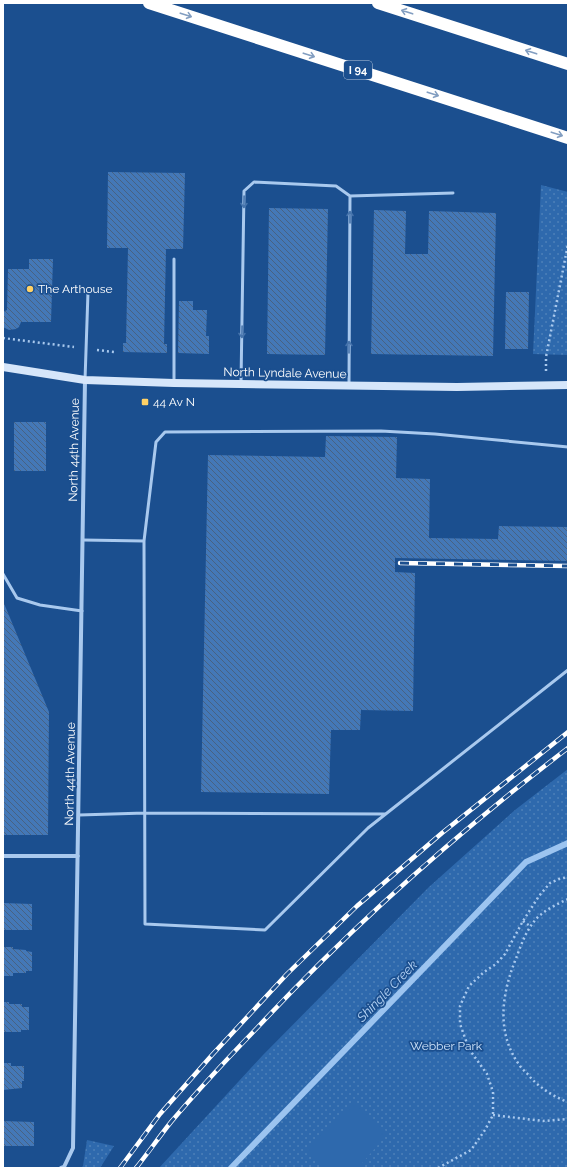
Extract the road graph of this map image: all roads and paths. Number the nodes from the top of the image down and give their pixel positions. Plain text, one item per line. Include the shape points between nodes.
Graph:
1 (149, 3) edge
2 (378, 3) edge
3 (568, 64) edge
4 (568, 138) edge
5 (453, 193) dead end
6 (350, 196) junction
7 (568, 244) edge
8 (174, 259) dead end
9 (88, 292) dead end
10 (3, 338) edge
11 (86, 349) junction
12 (114, 355) dead end
13 (3, 367) edge
14 (85, 380) junction
15 (174, 383) junction
16 (241, 384) junction
17 (546, 385) junction
18 (568, 385) edge
19 (349, 386) junction
20 (568, 448) edge
21 (83, 540) junction
22 (144, 541) junction
23 (3, 574) edge
24 (82, 611) junction
25 (568, 670) edge
26 (145, 813) junction
27 (385, 814) junction
28 (79, 815) junction
29 (3, 856) edge
30 (78, 856) junction
31 (568, 877) edge
32 (568, 899) edge
33 (524, 921) junction
34 (530, 926) junction
35 (568, 1102) edge
36 (493, 1116) junction
37 (568, 1119) edge
38 (62, 1167) edge
39 (438, 1168) edge

1 -> 4 highway, I 94
3 -> 2 highway
5 - 6 lane
6 -> 16 lane via 336,186 254,182 244,191
19 -> 6 lane
7 - 17 path via 546,357
8 - 15 lane
9 - 11 lane
10 - 11 path
11 - 12 path via 114,352
11 - 14 lane
13 - 14 street, North Lyndale Avenue
14 - 15 street, North Lyndale Avenue
14 - 21 street, North 44th Avenue
15 - 16 street, North Lyndale Avenue
16 - 19 street, North Lyndale Avenue
17 - 18 street, North Lyndale Avenue
17 - 19 street, North Lyndale Avenue
20 - 22 lane via 381,430 165,432 156,442
21 - 22 lane
21 - 24 street, North 44th Avenue
22 - 26 lane
23 - 24 lane via 17,598 40,605
24 - 28 street, North 44th Avenue
25 - 27 lane
26 - 27 lane
26 - 27 lane via 145,924 265,930
26 - 28 lane
28 - 30 street, North 44th Avenue
29 - 30 street
30 - 38 street, North 44th Avenue via 73,1148
31 - 33 path via 550,883
32 - 34 path via 553,907
33 - 34 path
33 - 36 path via 505,954 469,986 460,1006 460,1024 469,1049 487,1074 493,1092
34 - 35 path via 512,968 505,994 504,1029 509,1047 520,1066 546,1091
36 - 37 path via 543,1122
36 - 39 path via 471,1150

